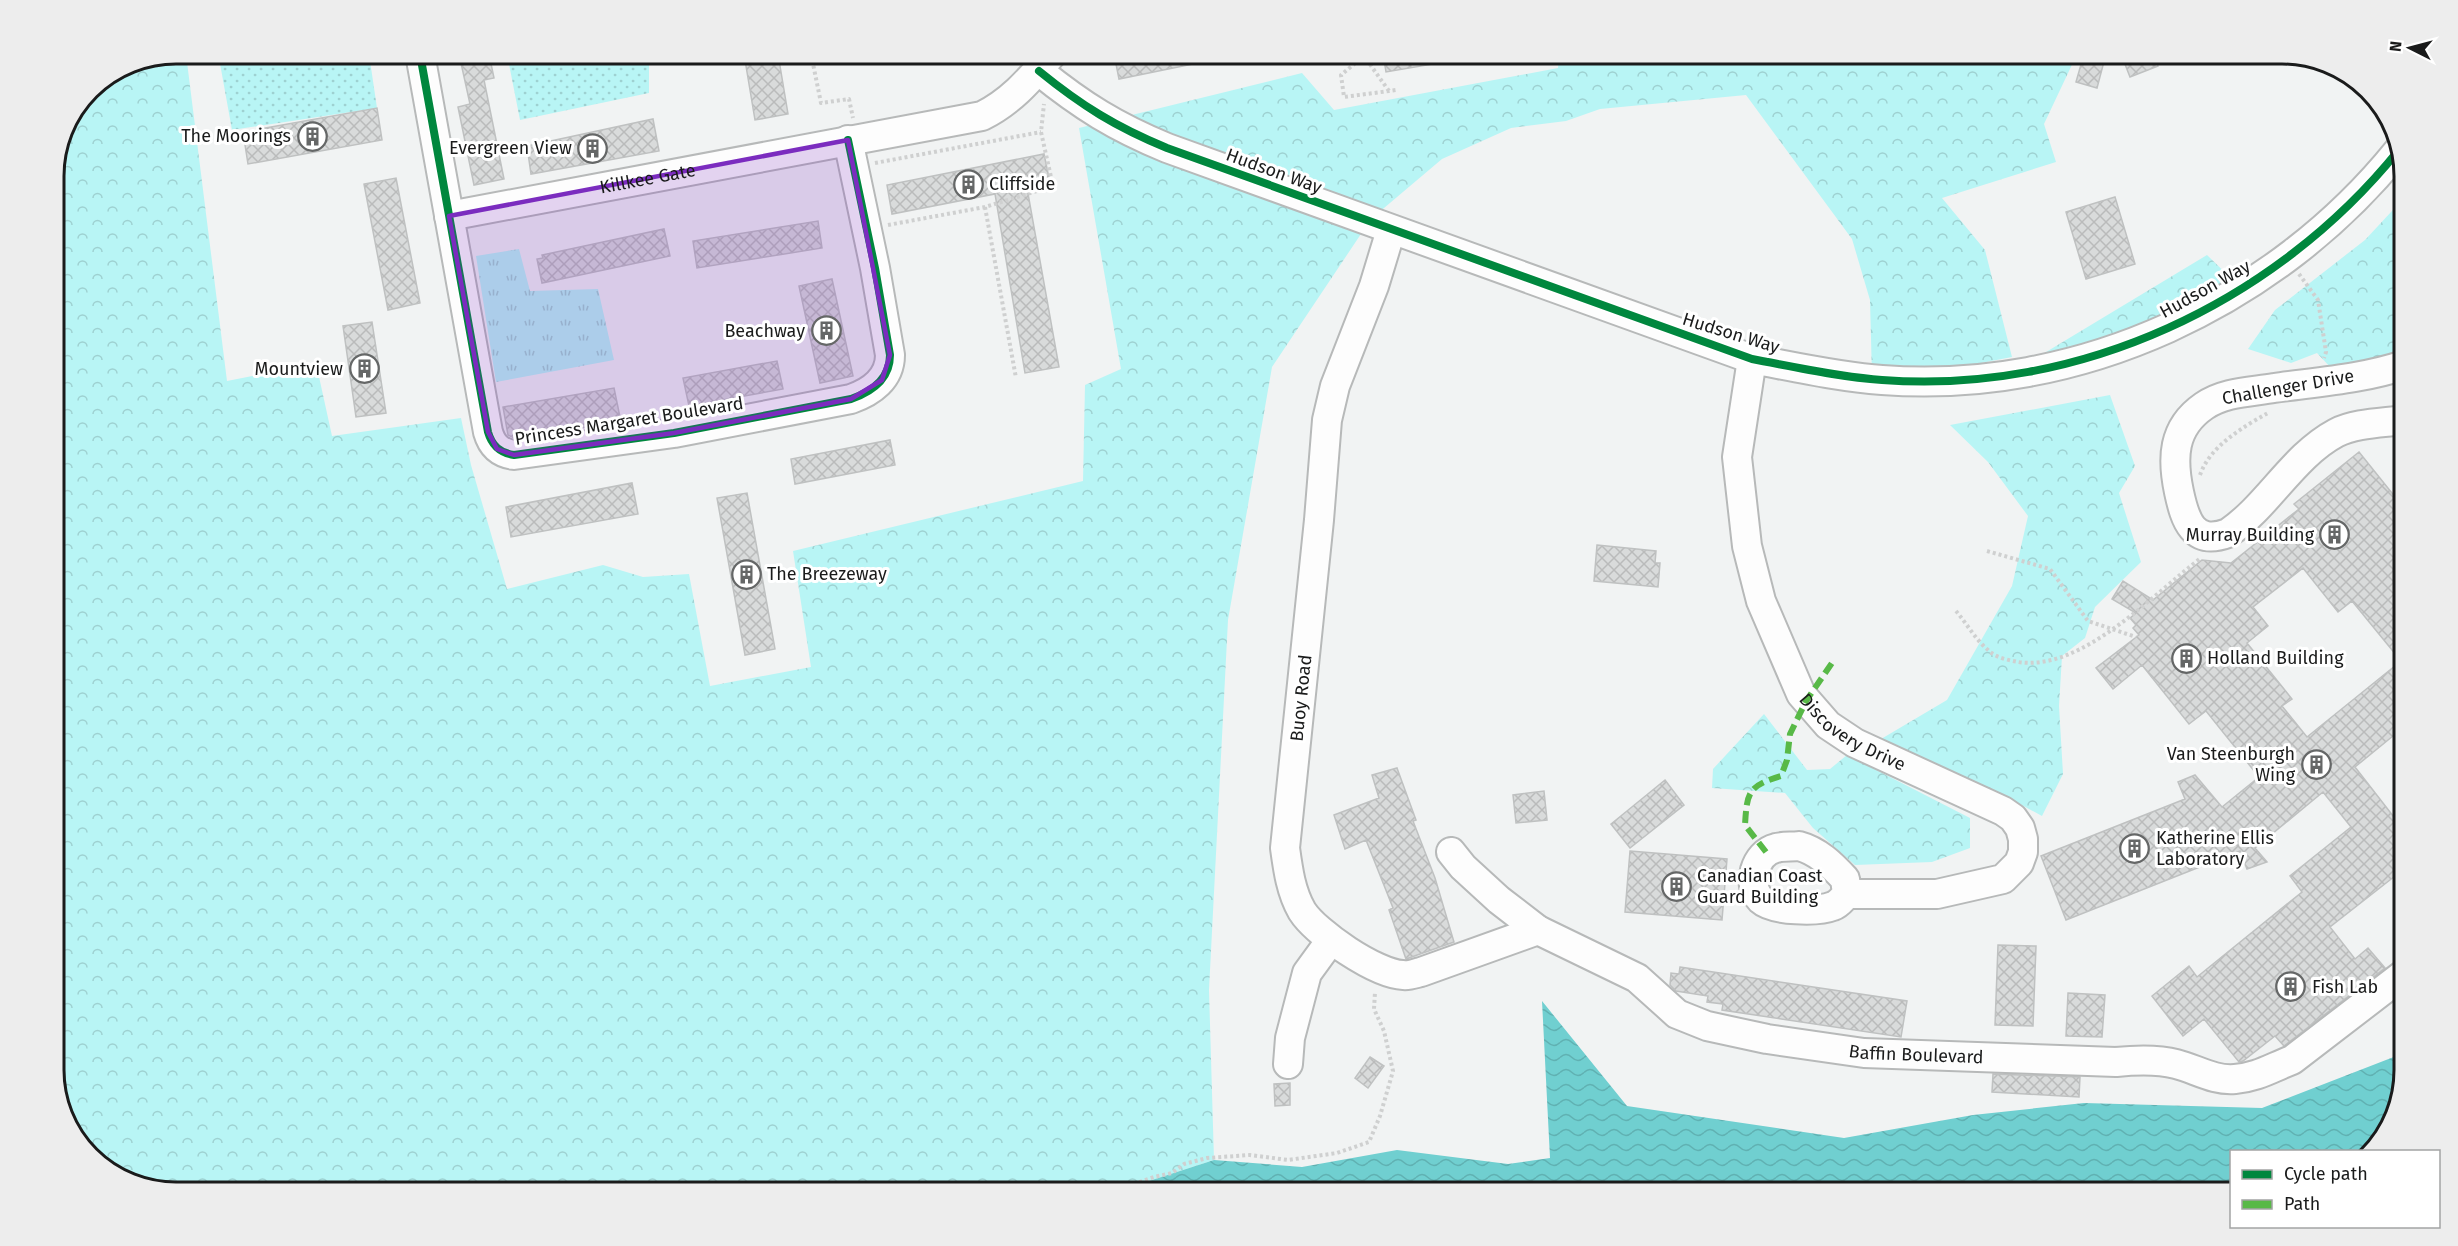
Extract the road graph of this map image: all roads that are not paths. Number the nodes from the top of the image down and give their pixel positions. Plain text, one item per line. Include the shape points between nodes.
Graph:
1 (422, 64) edge
2 (1043, 64) edge
3 (1047, 64) edge
4 (860, 147) junction
5 (2392, 159) edge
6 (449, 216) junction
7 (1391, 230) junction
8 (1752, 359) junction
9 (2393, 367) edge
10 (2393, 422) edge
11 (1450, 852) dead end
12 (1847, 894) dead end
13 (1538, 930) junction
14 (1331, 940) junction
15 (2394, 982) edge
16 (1288, 1064) dead end

1 - 6 street, Princess Margaret Boulevard
2 - 4 street via 1024,88 1000,108
3 - 7 street, Hudson Way via 1093,113 1126,132
4 - 6 street, Killkee Gate
4 - 6 street, Princess Margaret Boulevard via 890,363 882,380 851,399 674,433 514,455 502,453 493,445
5 - 8 street, Hudson Way via 2338,216 2222,302 2186,321 2074,362 1985,378 1883,380
7 - 8 street, Hudson Way
7 - 14 street, Buoy Road via 1335,386 1327,420 1285,848 1289,879 1303,911
8 - 12 street, Discovery Drive via 1737,457 1746,536 1761,601 1801,694 1828,725 1855,743 2003,811 2016,823 2023,839 2019,863 2003,879 1937,894
9 - 10 street, Challenger Drive via 2230,395 2200,408 2181,433 2174,456 2186,521 2204,535 2228,533 2335,434
11 - 13 street, Baffin Boulevard via 1499,900
13 - 14 street, Buoy Road via 1403,976 1376,967
13 - 15 street, Baffin Boulevard via 1638,978 1677,1014 1707,1026 1767,1039 1864,1053 2142,1060 2235,1079 2256,1076 2292,1060
14 - 16 street via 1308,973 1290,1038

